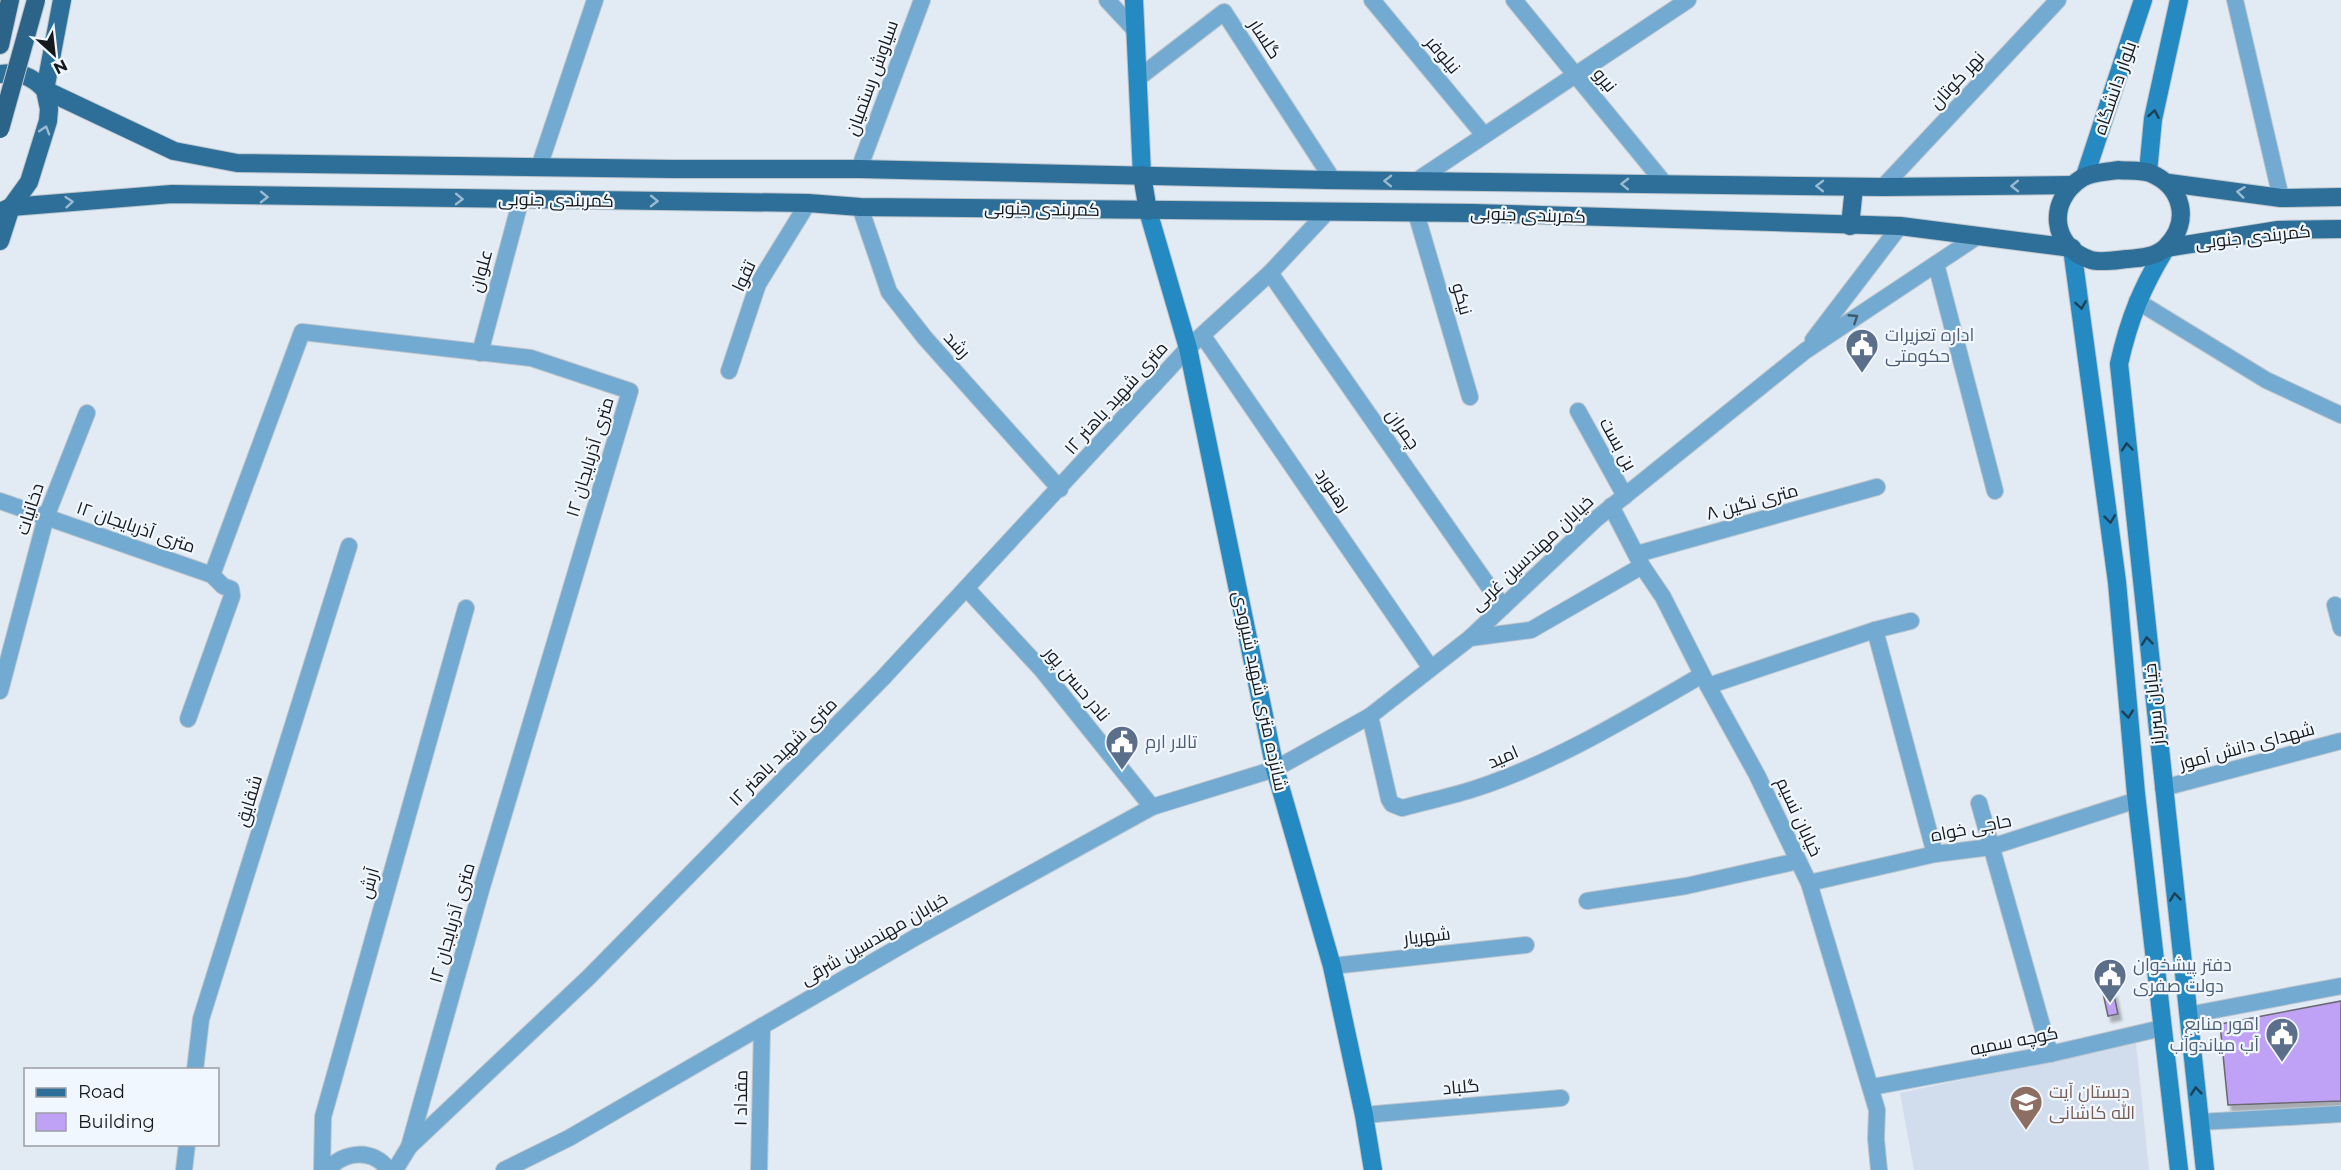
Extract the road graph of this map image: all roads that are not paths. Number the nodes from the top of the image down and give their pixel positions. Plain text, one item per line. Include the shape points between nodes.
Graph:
1 (10, 0) edge
2 (34, 0) edge
3 (42, 0) edge
4 (62, 0) edge
5 (595, 0) edge
6 (922, 0) edge
7 (1107, 0) edge
8 (1134, 0) edge
9 (1372, 0) edge
10 (1514, 0) edge
11 (1688, 0) edge
12 (2058, 0) edge
13 (2143, 0) edge
14 (2179, 0) edge
15 (2235, 0) edge
16 (1135, 30) junction
17 (0, 45) edge
18 (0, 74) edge
19 (1576, 75) junction
20 (1137, 79) junction
21 (45, 90) junction
22 (0, 129) edge
23 (1484, 135) junction
24 (237, 163) junction
25 (538, 168) junction
26 (859, 169) junction
27 (2148, 172) junction
28 (1142, 175) junction
29 (1333, 180) junction
30 (1416, 181) junction
31 (2079, 181) junction
32 (2169, 183) junction
33 (1665, 184) junction
34 (1854, 187) junction
35 (1883, 187) junction
36 (236, 196) junction
37 (2341, 197) edge
38 (2281, 198) junction
39 (521, 199) junction
40 (808, 203) junction
41 (860, 207) junction
42 (5, 210) edge
43 (1148, 211) junction
44 (1328, 211) junction
45 (1416, 213) junction
46 (1850, 226) junction
47 (1900, 226) junction
48 (2341, 229) edge
49 (1978, 236) junction
50 (0, 241) edge
51 (2072, 248) junction
52 (2166, 248) junction
53 (1936, 264) junction
54 (1270, 273) junction
55 (2137, 301) junction
56 (1203, 336) junction
57 (1188, 348) junction
58 (1805, 351) junction
59 (480, 353) junction
60 (729, 371) dead end
61 (1470, 397) dead end
62 (1578, 411) dead end
63 (87, 412) dead end
64 (2341, 416) edge
65 (1878, 487) dead end
66 (1060, 489) junction
67 (1995, 490) dead end
68 (1624, 496) junction
69 (0, 501) edge
70 (1611, 507) junction
71 (46, 517) junction
72 (349, 546) dead end
73 (2137, 546) junction
74 (2113, 548) junction
75 (1639, 560) junction
76 (212, 575) junction
77 (967, 590) junction
78 (2334, 605) dead end
79 (466, 608) dead end
80 (1503, 608) junction
81 (1911, 621) dead end
82 (2341, 627) edge
83 (1875, 630) junction
84 (1470, 638) junction
85 (1430, 667) junction
86 (1705, 680) junction
87 (0, 691) edge
88 (1370, 716) junction
89 (188, 719) dead end
90 (2341, 741) edge
91 (1275, 769) junction
92 (2163, 788) junction
93 (2137, 800) junction
94 (1979, 803) dead end
95 (1152, 807) junction
96 (1991, 847) junction
97 (1935, 855) junction
98 (1798, 861) junction
99 (1809, 883) junction
100 (1587, 901) dead end
101 (1526, 945) dead end
102 (1332, 966) junction
103 (2341, 986) edge
104 (2188, 1015) junction
105 (762, 1026) junction
106 (2162, 1028) junction
107 (2050, 1054) junction
108 (195, 1068) edge
109 (1872, 1087) junction
110 (1561, 1098) dead end
111 (2341, 1114) edge
112 (1364, 1115) junction
113 (2200, 1122) junction
114 (187, 1146) edge
115 (409, 1147) junction
116 (184, 1170) edge
117 (322, 1170) edge
118 (327, 1170) edge
119 (389, 1170) edge
120 (395, 1170) edge
121 (504, 1170) edge
122 (759, 1170) edge
123 (1373, 1170) edge
124 (1879, 1170) edge
125 (2179, 1170) edge
126 (2205, 1170) edge

1 - 17 highway
2 - 3 main road
2 - 22 highway, bridge
4 - 21 main road
5 - 25 street
6 - 26 street, سیاوش رستمیان
7 - 16 street
8 - 16 main road
9 - 23 street, نیلوفر
10 - 19 street, نیرو
11 - 19 street
12 - 35 street, نهر کوتان
13 - 31 main road, بلوار دانشگاه
27 -> 14 main road, بلوار دانشگاه via 2152,119
15 - 38 street
16 - 20 main road
18 - 21 main road, کمربندی جنوبی via 28,76
19 - 23 street
19 - 33 street, نیرو
20 - 28 main road
20 - 29 street, گلسار via 1224,12
21 - 24 main road, کمربندی جنوبی via 174,151
42 -> 21 main road via 29,182 48,121
23 - 30 street
24 - 25 main road, کمربندی جنوبی
24 - 36 main road
25 - 26 main road, کمربندی جنوبی
26 - 28 main road, کمربندی جنوبی
27 - 31 main road via 2118,170
27 - 32 main road
28 - 29 main road, کمربندی جنوبی
28 - 43 main road
30 -> 29 main road, کمربندی جنوبی
33 -> 30 main road, کمربندی جنوبی
31 -> 35 main road, کمربندی جنوبی
31 - 51 main road via 2061,200 2056,219
38 -> 32 main road, کمربندی جنوبی
32 - 52 main road via 2182,215
34 -> 33 main road, کمربندی جنوبی
34 - 35 main road, کمربندی جنوبی
34 - 46 main road
36 -> 39 main road, کمربندی جنوبی
42 -> 36 main road, کمربندی جنوبی via 172,194
37 - 38 main road, کمربندی جنوبی
39 -> 40 main road, کمربندی جنوبی
39 - 59 street, علوان
40 - 41 main road, کمربندی جنوبی
40 - 60 street, تقوا via 758,284
41 - 43 main road, کمربندی جنوبی
41 - 66 street, رشد via 889,292
42 - 50 main road
43 - 44 main road, کمربندی جنوبی
43 - 57 main road, شانزده متری شهید شیرودی
44 - 45 main road, کمربندی جنوبی
44 - 54 street, ۱۲ متری شهید باهنر
45 - 46 main road, کمربندی جنوبی
45 - 61 street, نیکو
46 - 47 main road, کمربندی جنوبی
47 - 49 main road, کمربندی جنوبی
47 - 58 street
48 - 52 main road, کمربندی جنوبی via 2278,230
49 - 51 main road, کمربندی جنوبی
49 - 53 street
51 - 52 main road via 2091,260 2145,258
51 -> 74 main road, خیابان سرباز
52 - 55 main road, خیابان سرباز
58 -> 53 street
53 - 67 street
54 - 56 street, ۱۲ متری شهید باهنر
54 - 80 street, چمران
55 - 64 street via 2266,380
73 -> 55 main road, خیابان سرباز via 2119,364
56 - 57 street, ۱۲ متری شهید باهنر
56 - 85 street, رهنورد
57 - 66 street, ۱۲ متری شهید باهنر
57 - 91 main road, شانزده متری شهید شیرودی
58 - 68 street, خیابان مهندسین غربی
59 - 76 street, ۱۲ متری آذربایجان via 302,332
59 - 115 street, ۱۲ متری آذربایجان via 531,358 630,391 481,890
62 - 68 street, بن بست
63 - 71 street, دخانیات
65 - 75 street, ۸ متری نگین
66 - 77 street, ۱۲ متری شهید باهنر
68 - 70 street, خیابان مهندسین غربی
69 - 71 street, ۱۲ متری آذربایجان
70 - 75 street, خیابان نسیم
70 - 80 street, خیابان مهندسین غربی
71 - 76 street, ۱۲ متری آذربایجان
71 - 87 street, دخانیات
72 - 108 street, شقایق via 201,1019
73 - 74 main road
92 -> 73 main road, خیابان سرباز
74 -> 93 main road, خیابان سرباز
75 - 84 street, ۸ متری نگین via 1532,630
75 - 86 street, خیابان نسیم via 1663,597
76 - 89 street via 231,589 232,596
77 - 95 street, نادر حسن پور via 1042,670
77 - 115 street, ۱۲ متری شهید باهنر via 588,977
78 - 82 street
79 - 117 street, آرش via 323,1117
80 - 84 street, خیابان مهندسین غربی
81 - 83 street
83 - 86 street
83 - 97 street
84 - 85 street, خیابان مهندسین غربی
85 - 88 street, خیابان مهندسین غربی
86 - 88 street, امید via 1515,774 1476,789 1402,808 1389,799
86 - 98 street, خیابان نسیم
88 - 91 street, خیابان مهندسین غربی
90 - 92 street, شهدای دانش آموز
91 - 95 street, خیابان مهندسین شرقی
91 - 102 main road, شانزده متری شهید شیرودی
104 -> 92 main road, خیابان سرباز
93 - 96 street, حاجی خواه
93 - 106 main road, خیابان سرباز
94 - 96 street
95 - 105 street, خیابان مهندسین شرقی via 916,936
96 - 97 street, حاجی خواه
96 - 107 street
97 - 99 street, حاجی خواه
98 - 99 street, خیابان نسیم
98 - 100 street via 1686,886
99 - 109 street, خیابان نسیم
101 - 102 street, شهریار
102 - 112 main road, شانزده متری شهید شیرودی
103 - 104 street
113 -> 104 main road, خیابان سرباز
105 - 121 street, خیابان مهندسین شرقی via 569,1138
105 - 122 street, مقداد ۱
106 - 107 street, کوچه سمیه
106 - 125 main road, خیابان سرباز
107 - 109 street, کوچه سمیه
109 - 124 street, خیابان نسیم via 1877,1110
110 - 112 street, گلباد
111 - 113 street
112 - 123 main road, شانزده متری شهید شیرودی
113 - 126 main road, خیابان سرباز
114 - 116 street
115 - 120 street, ۱۲ متری شهید باهنر
118 - 119 street via 347,1155 361,1154 374,1157

